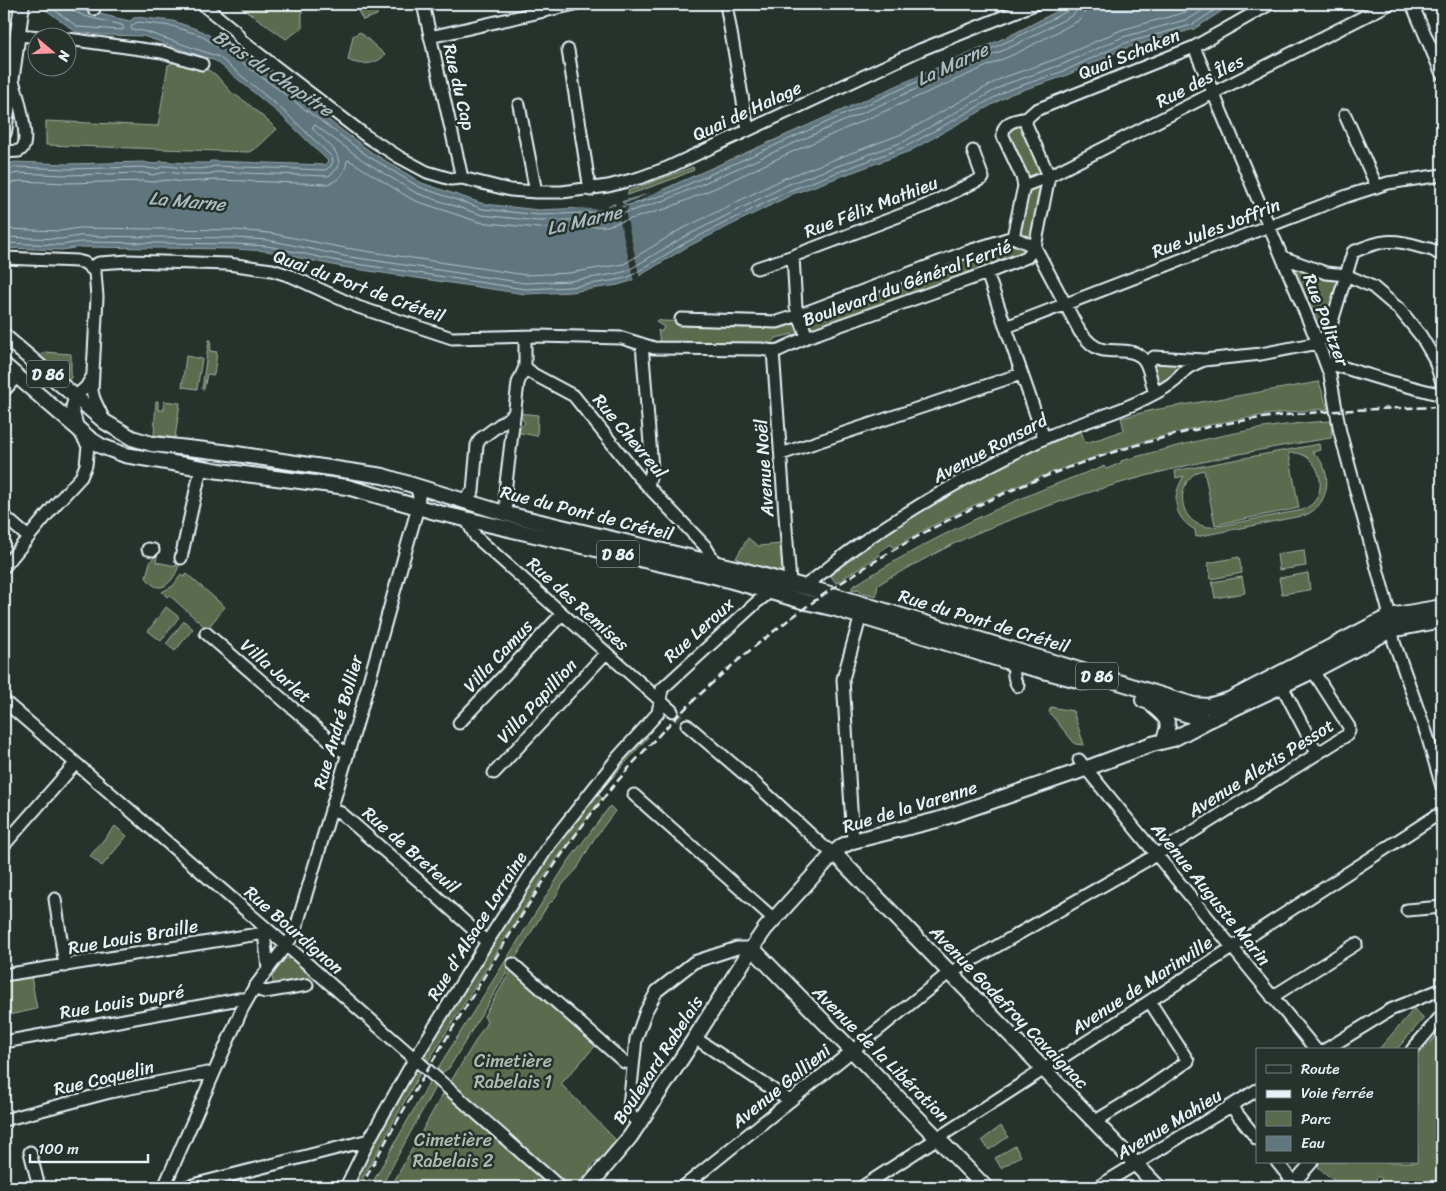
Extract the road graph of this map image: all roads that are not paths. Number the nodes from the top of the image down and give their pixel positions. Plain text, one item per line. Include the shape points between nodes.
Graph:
1 (6, 4) edge
2 (22, 4) edge
3 (202, 4) edge
4 (423, 4) edge
5 (575, 4) edge
6 (726, 4) edge
7 (1002, 4) edge
8 (1035, 4) edge
9 (1270, 4) edge
10 (1389, 4) edge
11 (1412, 4) edge
12 (550, 6) edge
13 (1007, 16) junction
14 (4, 18) edge
15 (18, 35) junction
16 (28, 36) edge
17 (430, 37) junction
18 (78, 40) edge
19 (1194, 47) junction
20 (568, 50) dead end
21 (202, 64) dead end
22 (1442, 74) edge
23 (12, 78) junction
24 (1213, 93) junction
25 (519, 105) dead end
26 (1345, 115) dead end
27 (1027, 118) junction
28 (748, 130) junction
29 (4, 132) edge
30 (973, 151) dead end
31 (4, 152) edge
32 (1442, 175) edge
33 (1049, 176) junction
34 (462, 178) junction
35 (1024, 186) junction
36 (1378, 187) junction
37 (590, 190) junction
38 (536, 192) junction
39 (1269, 226) junction
40 (1013, 237) junction
41 (1035, 247) junction
42 (793, 256) junction
43 (1442, 256) edge
44 (1282, 257) junction
45 (4, 258) edge
46 (91, 267) junction
47 (757, 268) dead end
48 (987, 274) junction
49 (1346, 275) junction
50 (1066, 306) junction
51 (799, 315) junction
52 (681, 320) dead end
53 (1006, 327) junction
54 (4, 336) edge
55 (525, 337) junction
56 (808, 337) junction
57 (1318, 343) junction
58 (642, 344) junction
59 (773, 351) junction
60 (1178, 359) junction
61 (1204, 360) junction
62 (1325, 362) junction
63 (1146, 363) junction
64 (4, 365) edge
65 (525, 367) junction
66 (1184, 371) junction
67 (1021, 374) junction
68 (17, 376) junction
69 (92, 377) junction
70 (1442, 383) edge
71 (4, 391) edge
72 (1155, 393) junction
73 (1442, 393) edge
74 (75, 397) junction
75 (92, 412) junction
76 (514, 414) junction
77 (105, 422) junction
78 (78, 429) junction
79 (1044, 438) junction
80 (781, 454) junction
81 (201, 468) junction
82 (416, 486) junction
83 (648, 486) junction
84 (463, 501) junction
85 (418, 507) junction
86 (507, 514) junction
87 (4, 516) edge
88 (466, 519) junction
89 (28, 537) junction
90 (182, 558) dead end
91 (716, 564) junction
92 (4, 567) edge
93 (757, 581) junction
94 (796, 585) junction
95 (776, 594) junction
96 (1442, 607) edge
97 (863, 611) junction
98 (562, 614) junction
99 (1442, 620) edge
100 (1391, 623) junction
101 (206, 633) dead end
102 (606, 653) junction
103 (1015, 657) junction
104 (1313, 671) junction
105 (1018, 686) dead end
106 (1282, 686) junction
107 (660, 700) junction
108 (1148, 701) junction
109 (6, 706) edge
110 (672, 711) tunnel mouth
111 (1199, 715) junction
112 (459, 723) dead end
113 (687, 725) tunnel mouth
114 (1165, 736) junction
115 (1152, 744) junction
116 (348, 752) junction
117 (1317, 753) junction
118 (76, 764) junction
119 (1083, 764) junction
120 (494, 772) dead end
121 (1442, 787) edge
122 (634, 795) dead end
123 (331, 809) junction
124 (1442, 812) edge
125 (853, 841) junction
126 (4, 845) edge
127 (834, 853) junction
128 (1156, 855) junction
129 (55, 899) dead end
130 (1442, 907) edge
131 (1407, 910) dead end
132 (774, 919) junction
133 (265, 931) junction
134 (487, 942) junction
135 (1356, 944) dead end
136 (286, 945) junction
137 (752, 948) junction
138 (1232, 948) junction
139 (513, 964) dead end
140 (65, 966) junction
141 (268, 969) junction
142 (6, 973) edge
143 (950, 973) junction
144 (307, 985) dead end
145 (254, 988) junction
146 (1442, 989) edge
147 (1272, 997) junction
148 (247, 999) junction
149 (1150, 1002) junction
150 (1442, 1015) edge
151 (695, 1038) junction
152 (4, 1042) edge
153 (1314, 1048) edge
154 (1328, 1048) edge
155 (1414, 1048) edge
156 (851, 1051) junction
157 (414, 1060) junction
158 (633, 1063) junction
159 (1044, 1069) junction
160 (213, 1075) junction
161 (1256, 1091) edge
162 (790, 1101) junction
163 (1231, 1106) junction
164 (4, 1120) edge
165 (1094, 1122) junction
166 (639, 1123) junction
167 (937, 1138) junction
168 (1256, 1138) edge
169 (369, 1140) junction
170 (30, 1152) dead end
171 (1278, 1164) edge
172 (1310, 1164) edge
173 (1136, 1165) junction
174 (214, 1184) edge
175 (1292, 1185) edge
176 (39, 1187) edge
177 (164, 1187) edge
178 (185, 1187) edge
179 (346, 1187) edge
180 (560, 1187) edge
181 (588, 1187) edge
182 (683, 1187) edge
183 (862, 1187) edge
184 (985, 1187) edge
185 (1098, 1187) edge
186 (1158, 1187) edge

1 - 14 main road
2 - 15 main road
3 - 34 street, Quai de Halage via 234,30 242,41 366,136 427,172 451,179
4 - 17 street, Rue du Cap
5 - 12 street
6 - 28 street
7 - 13 street
8 - 13 street, Quai de Halage
9 - 19 street, Quai Schaken
10 - 24 street, Rue des Îles
11 - 22 street
12 - 17 street
13 - 28 street, Quai de Halage via 920,50
15 - 16 street
15 - 23 main road
17 - 34 street, Rue du Cap
18 - 21 street via 162,52
19 - 24 street, Rue Politzer
19 - 27 street, Quai Schaken via 1036,110
20 - 37 street
23 - 29 main road
23 - 31 street via 25,137 20,151
24 - 33 street, Rue des Îles
24 - 39 street, Rue Politzer
25 - 38 street
26 - 36 street
27 - 33 street via 1026,124
27 - 35 street via 1009,122 1003,130
28 - 37 street, Quai de Halage via 667,168
30 - 42 street, Rue Félix Mathieu via 983,178 925,206
32 - 36 street, Rue Jules Joffrin
33 - 35 street, Rue des Îles
33 - 41 street, Boulevard du Général Ferrié
34 - 38 street, Quai de Halage via 510,190
35 - 40 street, Boulevard du Général Ferrié
36 - 39 street, Rue Jules Joffrin
37 - 38 street, Quai de Halage
39 - 44 street, Rue Politzer
39 - 50 street, Rue Jules Joffrin
40 - 41 street
40 - 51 street, Boulevard du Général Ferrié
41 - 48 street, Boulevard du Général Ferrié via 1028,258
41 - 50 street
42 - 47 street
42 - 51 street, Rue Félix Mathieu
43 - 49 street via 1437,251 1400,240 1376,242 1353,252
44 - 49 street via 1326,273
44 - 57 street, Rue Politzer
45 - 46 street, Quai du Port de Créteil via 77,261
46 - 55 street, Quai du Port de Créteil via 99,263 129,261 228,264 272,270 358,307 452,338
46 - 69 street via 95,272 97,297
48 - 53 street
48 - 56 street, Boulevard du Général Ferrié
49 - 57 street via 1328,334
49 - 70 street via 1373,287 1400,310 1434,358
50 - 53 street, Rue Jules Joffrin
50 - 63 street via 1090,343 1103,350 1132,352
51 - 52 street, Boulevard du Général Ferrié via 777,322
51 - 56 street, Rue Félix Mathieu
53 - 67 street
54 - 74 main road, Rue du Pont de Créteil / D 86
55 - 58 street, Boulevard du Général Ferrié via 622,338
55 - 65 street
56 - 59 street, Boulevard du Général Ferrié
57 - 61 street
57 - 62 street, Rue Politzer
58 - 59 street, Boulevard du Général Ferrié via 654,348
58 - 83 street via 652,468
59 - 80 street, Avenue Noël
60 - 61 street
60 - 63 street via 1154,357
60 - 66 street via 1182,360
61 - 66 street, Avenue Ronsard
62 - 73 street via 1388,382
62 - 100 street, Rue Politzer via 1340,432
63 - 72 street
64 - 68 main road, Rue du Pont de Créteil / D 86
65 - 76 street via 518,383
65 - 83 street, Rue Chevreul via 574,396
66 - 72 street, Avenue Ronsard
67 - 79 street
67 - 80 street
68 - 71 street
68 - 78 main road, Rue du Pont de Créteil / D 86
69 - 74 street
69 - 77 street via 94,399
72 - 79 street, Avenue Ronsard via 1119,411
74 - 75 main road, Rue du Pont de Créteil / D 86
74 - 78 street via 72,406
75 - 77 main road, Rue du Pont de Créteil / D 86
75 - 78 street via 80,416
76 - 84 street via 480,439 473,491
76 - 86 street via 505,492
77 - 82 main road, Rue du Pont de Créteil / D 86 via 142,442 383,476
78 - 81 main road, Rue du Pont de Créteil / D 86 via 111,451
78 - 89 street via 88,446 81,477
79 - 94 street, Avenue Ronsard via 911,510
80 - 94 street, Avenue Noël
81 - 85 main road, Rue du Pont de Créteil / D 86 via 347,487
81 - 90 street
82 - 84 main road, Rue du Pont de Créteil / D 86
82 - 85 street
83 - 91 street, Rue Chevreul via 705,546
84 - 86 main road, Rue du Pont de Créteil / D 86
85 - 88 main road, Rue du Pont de Créteil / D 86
85 - 116 street, Rue André Bollier
86 - 91 main road, Rue du Pont de Créteil / D 86
87 - 89 street
88 - 93 main road, Rue du Pont de Créteil / D 86 via 718,577
88 - 98 street, Rue des Remises via 476,537
89 - 92 street
91 - 93 main road, Rue du Pont de Créteil / D 86
93 - 94 main road, Rue du Pont de Créteil / D 86
93 - 95 main road, Rue du Pont de Créteil / D 86
94 - 95 main road
94 - 97 main road, Rue du Pont de Créteil / D 86
95 - 97 main road, Rue du Pont de Créteil / D 86 via 836,609
95 - 107 street, Rue Leroux via 756,602 668,682 662,689
96 - 100 main road
97 - 103 main road, Rue du Pont de Créteil / D 86
97 - 125 street via 843,679
98 - 102 street, Rue des Remises
98 - 112 street, Villa Camus
99 - 100 main road
100 - 104 main road
100 - 111 main road
100 - 121 street, Rue Politzer via 1394,642
101 - 116 street, Villa Jarlet via 341,750
102 - 107 street, Rue des Remises
102 - 120 street, Villa Papillion
103 - 105 street
103 - 108 main road, Rue du Pont de Créteil / D 86
103 - 111 main road, Rue du Pont de Créteil / D 86
104 - 106 main road
104 - 117 street, Avenue Alexis Pessot via 1349,727 1347,735
106 - 111 main road
106 - 117 street
107 - 110 street, Rue des Remises
107 - 134 street, Rue d'Alsace Lorraine via 658,713 619,756 557,835
108 - 111 main road, Rue du Pont de Créteil / D 86
108 - 114 main road via 1168,722
109 - 118 street, Rue Bourdignon
111 - 114 main road via 1187,718
111 - 115 main road, Rue de la Varenne via 1173,739
113 - 127 street
114 - 115 main road
115 - 119 main road, Rue de la Varenne
116 - 123 street, Rue André Bollier
117 - 128 street, Avenue Alexis Pessot
118 - 126 street
118 - 133 street, Rue Bourdignon
119 - 125 main road, Rue de la Varenne via 937,820
119 - 128 street, Avenue Auguste Marin
122 - 132 street
123 - 134 street, Rue de Breteuil via 342,813
123 - 136 street, Rue André Bollier via 296,928
124 - 138 street, Avenue de Marinville
125 - 127 main road, Rue de la Varenne
127 - 132 main road, Rue de la Varenne
127 - 143 main road, Avenue Godefroy Cavaignac
128 - 138 street, Avenue Auguste Marin
128 - 143 street, Avenue Gallieni
129 - 140 street
130 - 131 street
132 - 137 main road, Rue de la Varenne
133 - 136 street, Rue Bourdignon
133 - 140 street, Rue Louis Braille
133 - 141 street, Rue Bourdignon
134 - 157 street, Rue d'Alsace Lorraine
135 - 147 street
136 - 141 street, Rue André Bollier
136 - 157 street, Rue Bourdignon
137 - 151 main road, Boulevard Rabelais
137 - 156 main road, Avenue de la Libération
137 - 158 street via 737,948 694,962 657,992 640,1026
138 - 147 street, Avenue Auguste Marin
138 - 149 street, Avenue de Marinville
139 - 158 street via 624,1062
140 - 142 street, Rue Louis Braille
141 - 145 street, Rue André Bollier
143 - 156 street, Avenue Gallieni
143 - 159 main road, Avenue Godefroy Cavaignac
144 - 145 street via 265,992
145 - 148 street, Rue André Bollier
146 - 154 street via 1390,1010
147 - 153 street, Avenue Auguste Marin
148 - 152 street, Rue Louis Dupré
148 - 160 street, Rue André Bollier
149 - 159 street, Avenue de Marinville
149 - 165 street via 1188,1061
150 - 155 street
151 - 162 street
151 - 166 main road, Boulevard Rabelais
156 - 162 street, Avenue Gallieni
156 - 167 main road, Avenue de la Libération
157 - 169 street, Rue d'Alsace Lorraine
157 - 180 street, Rue Bourdignon
158 - 166 street via 630,1112
159 - 165 main road, Avenue Godefroy Cavaignac
159 - 167 street, Avenue de Marinville
160 - 164 street, Rue Coquelin via 208,1073 110,1092
160 - 177 street, Rue André Bollier
161 - 163 street, Avenue Mahieu
162 - 182 street, Avenue Gallieni
163 - 168 street
163 - 173 street, Avenue Mahieu
165 - 173 main road, Avenue Godefroy Cavaignac
166 - 181 main road, Boulevard Rabelais via 620,1151
167 - 183 street, Avenue de Marinville
167 - 184 main road, Avenue de la Libération
169 - 174 street
169 - 179 street, Rue d'Alsace Lorraine
170 - 176 street
171 - 175 street
172 - 175 street
173 - 185 street, Avenue Mahieu
173 - 186 main road, Avenue Godefroy Cavaignac
174 - 178 street

